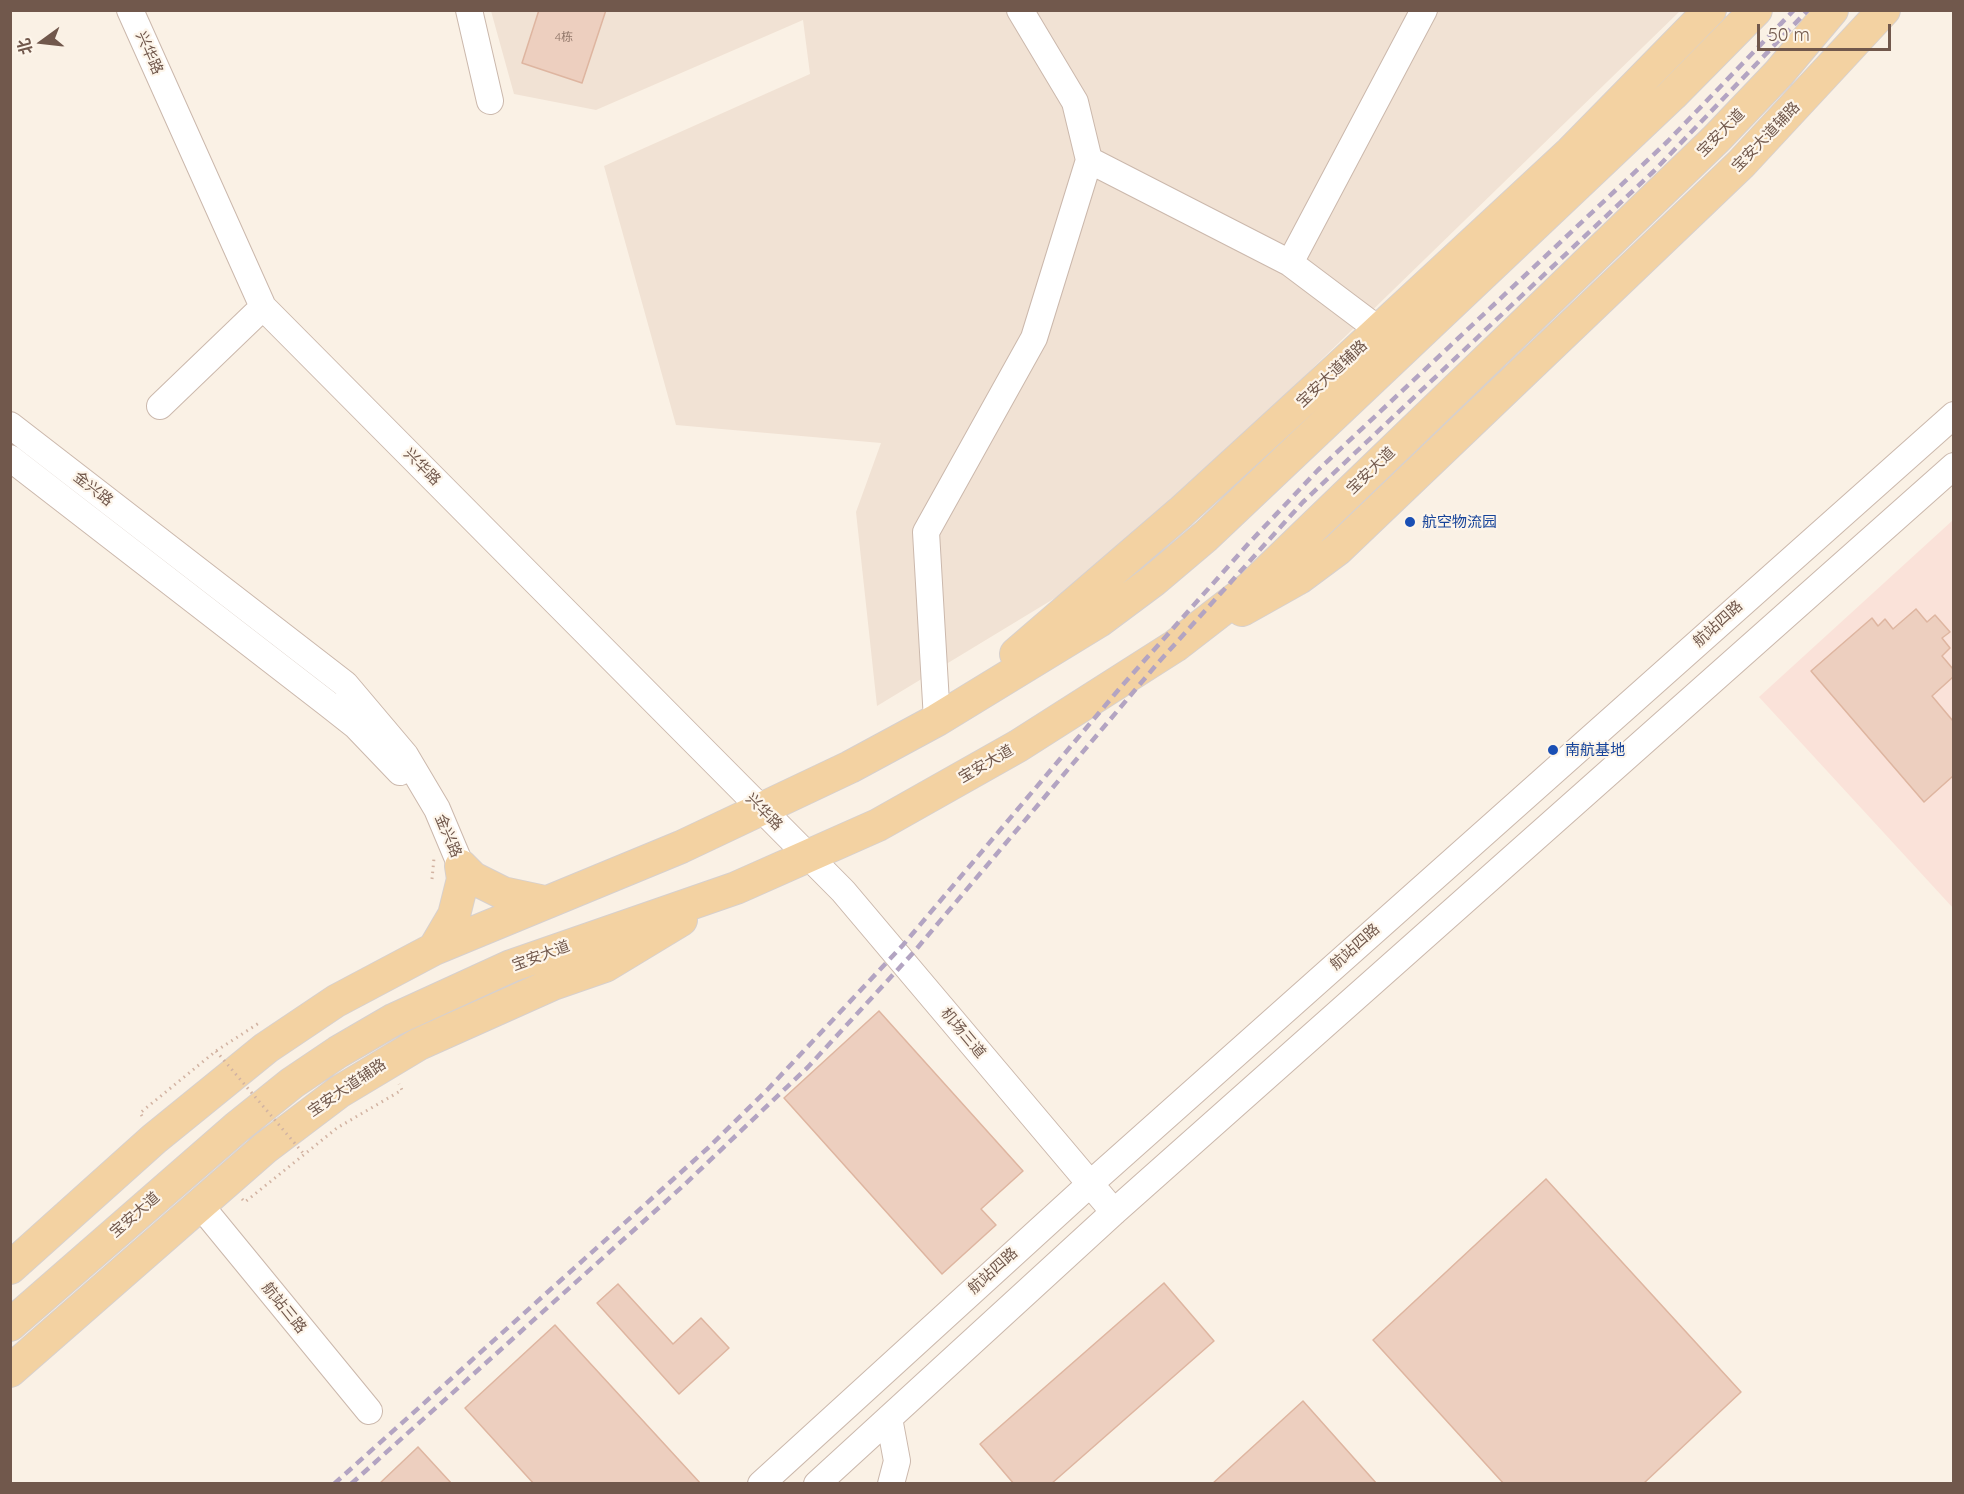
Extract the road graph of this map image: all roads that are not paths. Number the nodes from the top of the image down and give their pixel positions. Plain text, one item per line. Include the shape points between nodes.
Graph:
1 (130, 10) edge
2 (469, 10) edge
3 (1020, 10) edge
4 (1424, 10) edge
5 (1710, 10) edge
6 (1755, 10) edge
7 (1832, 10) edge
8 (1884, 10) edge
9 (490, 101) dead end
10 (1089, 160) junction
11 (1290, 262) junction
12 (263, 307) junction
13 (1379, 330) junction
14 (160, 406) dead end
15 (1953, 415) edge
16 (10, 425) edge
17 (10, 458) edge
18 (1953, 466) edge
19 (1175, 646) junction
20 (937, 720) junction
21 (761, 809) junction
22 (809, 857) junction
23 (461, 866) junction
24 (736, 888) junction
25 (545, 902) junction
26 (434, 950) junction
27 (1090, 1184) junction
28 (200, 1205) junction
29 (1114, 1212) junction
30 (10, 1268) edge
31 (10, 1325) edge
32 (10, 1371) edge
33 (369, 1411) dead end
34 (889, 1418) junction
35 (761, 1484) edge
36 (817, 1484) edge
37 (891, 1484) edge

1 - 12 street, 兴华路
2 - 9 street
3 - 10 street via 1075,102
4 - 11 street
5 - 13 main road, 宝安大道辅路 via 1570,153
6 - 20 main road via 1672,95 1180,558 1099,621
7 - 19 main road, 宝安大道 via 1716,139 1250,588
8 - 19 main road, 宝安大道辅路 via 1741,164 1338,549 1277,592
10 - 11 street
10 - 20 street via 1034,338 926,532
11 - 13 street
12 - 14 street
12 - 21 street, 兴华路
13 - 20 main road, 宝安大道辅路 via 1105,579
15 - 27 street, 航站四路
16 - 23 street, 金兴路 via 345,684 405,755 436,808
17 - 23 street, 金兴路 via 356,726 411,786
18 - 29 street
19 - 22 main road, 宝安大道 via 1018,746 878,825
20 - 21 main road
21 - 22 street, 兴华路
21 - 25 main road via 681,847
22 - 24 main road, 宝安大道
22 - 27 street, 机场三道 via 843,891
23 - 25 main road via 473,878 503,893
23 - 26 main road via 463,879 454,915
24 - 28 main road, 宝安大道辅路 via 605,966 459,1024 379,1065 302,1118
24 - 31 main road, 宝安大道 via 510,966 393,1020 338,1052 236,1128
25 - 26 main road
26 - 30 main road via 336,1001 266,1048 154,1139
27 - 29 street, 机场三道
27 - 35 street, 航站四路
28 - 32 main road, 宝安大道辅路
28 - 33 street, 航站三路
29 - 34 street
34 - 36 street
34 - 37 street via 897,1461

